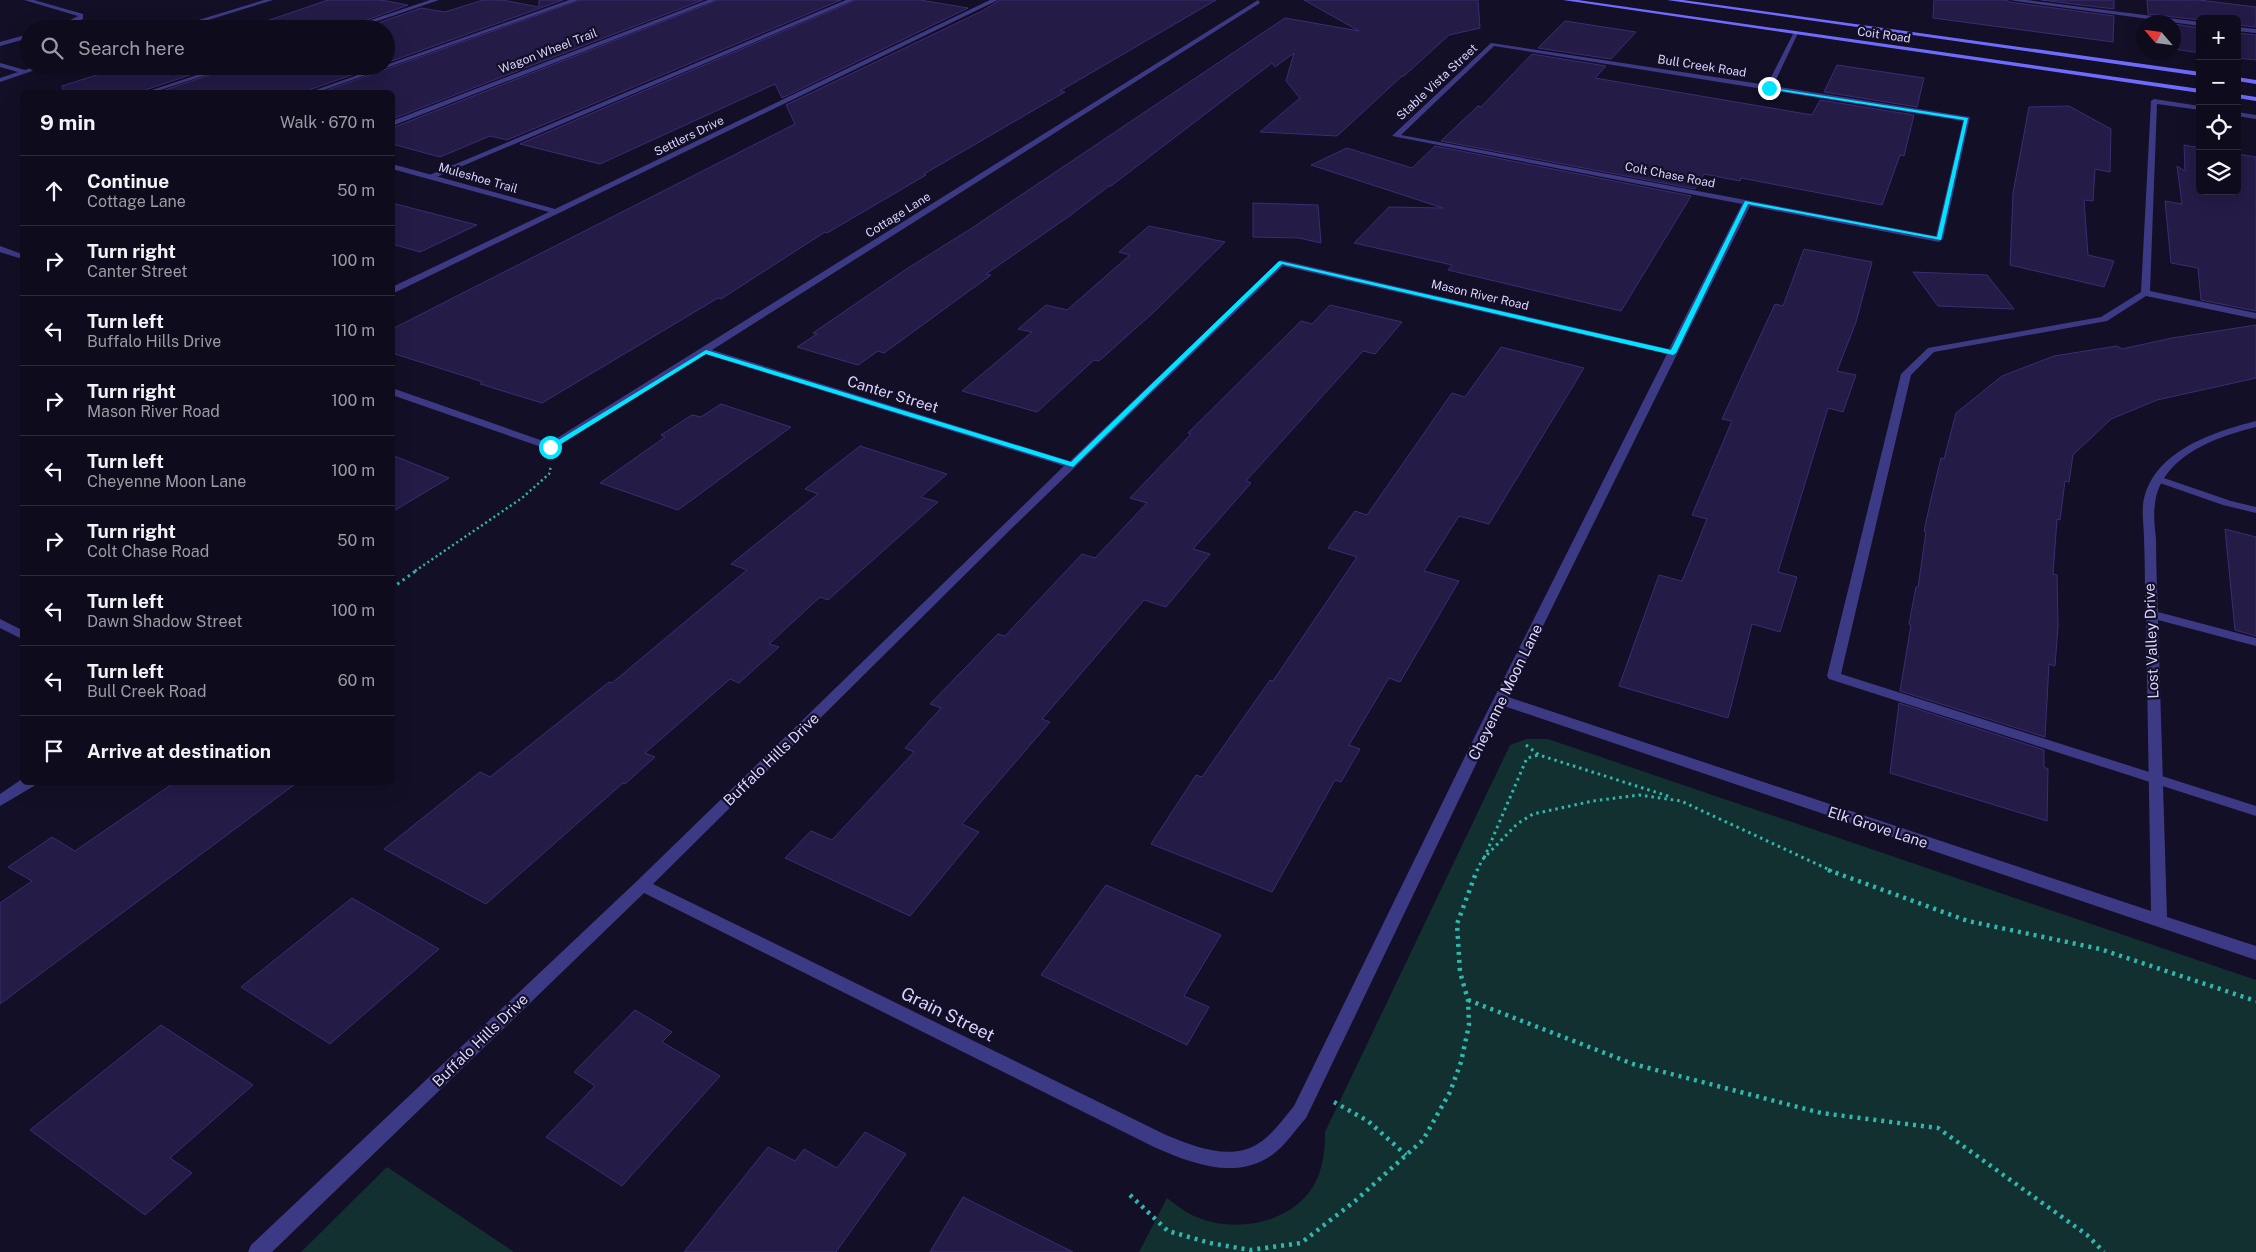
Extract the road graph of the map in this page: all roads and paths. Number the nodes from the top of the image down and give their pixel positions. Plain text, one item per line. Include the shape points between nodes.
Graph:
1 (27, 0) edge
2 (270, 0) edge
3 (436, 0) edge
4 (574, 0) edge
5 (713, 0) edge
6 (852, 0) edge
7 (995, 0) edge
8 (1242, 0) edge
9 (1566, 0) edge
10 (1670, 0) edge
11 (2012, 0) edge
12 (1804, 19) junction
13 (78, 20) edge
14 (202, 20) edge
15 (375, 20) edge
16 (2196, 23) edge
17 (2241, 30) edge
18 (2256, 32) edge
19 (1796, 34) junction
20 (20, 38) edge
21 (0, 44) edge
22 (1494, 44) joint
23 (395, 63) edge
24 (0, 65) edge
25 (20, 71) edge
26 (2196, 73) edge
27 (20, 74) edge
28 (203, 75) edge
29 (361, 75) edge
30 (0, 80) edge
31 (2241, 80) edge
32 (2256, 82) edge
33 (1769, 88) junction
34 (156, 90) edge
35 (319, 90) edge
36 (2196, 90) edge
37 (2241, 97) edge
38 (2256, 99) edge
39 (2196, 107) edge
40 (2241, 115) edge
41 (2256, 117) edge
42 (395, 123) edge
43 (1396, 136) joint
44 (395, 167) edge
45 (431, 176) junction
46 (1747, 202) junction
47 (557, 212) junction
48 (1939, 239) joint
49 (0, 249) edge
50 (20, 256) edge
51 (1281, 262) joint
52 (395, 290) edge
53 (2145, 293) junction
54 (2256, 316) edge
55 (706, 351) junction
56 (1673, 353) junction
57 (395, 392) edge
58 (2256, 424) edge
59 (550, 447) junction
60 (1073, 465) junction
61 (2158, 479) junction
62 (2256, 510) edge
63 (395, 586) edge
64 (2150, 614) junction
65 (0, 623) edge
66 (20, 634) edge
67 (2256, 642) edge
68 (1501, 700) junction
69 (1526, 745) dead end
70 (1539, 755) junction
71 (2156, 780) junction
72 (25, 785) edge
73 (0, 801) edge
74 (1682, 801) junction
75 (2256, 811) edge
76 (1482, 860) junction
77 (642, 885) junction
78 (2159, 921) junction
79 (2256, 953) edge
80 (1468, 1000) junction
81 (2256, 1001) edge
82 (1312, 1089) junction
83 (1406, 1155) junction
84 (1241, 1160) joint
85 (1130, 1195) dead end
86 (258, 1252) edge
87 (2104, 1252) edge

1 - 13 street via 81,15
2 - 14 street
3 - 15 street
4 - 23 street
5 - 42 street, Wagon Wheel Trail
6 - 45 street
7 - 47 street, Settlers Drive
8 - 55 street, Cottage Lane via 1258,2
9 - 19 main road, Coit Road
10 - 12 main road, Coit Road
11 - 16 street
12 - 19 main road
12 - 26 main road, Coit Road
17 - 18 street
19 - 33 street
19 - 36 main road, Coit Road
20 - 21 street
22 - 33 street, Bull Creek Road
22 - 43 street, Stable Vista Street
24 - 25 street
27 - 30 street
28 - 34 street
29 - 35 street
31 - 32 main road
33 - 48 street, Bull Creek Road via 1966,119
37 - 38 main road
39 - 53 street via 2154,101
40 - 41 street
43 - 46 street, Colt Chase Road
44 - 45 street, Muleshoe Trail
45 - 47 street, Muleshoe Trail
46 - 48 street, Colt Chase Road
46 - 56 street, Cheyenne Moon Lane
47 - 52 street, Settlers Drive
49 - 50 street
51 - 56 street, Mason River Road
51 - 60 street, Buffalo Hills Drive
53 - 54 street
53 - 71 street via 2104,318 1931,350 1906,374 1834,676
55 - 59 street, Cottage Lane
55 - 60 street, Canter Street
56 - 68 street, Cheyenne Moon Lane
57 - 59 street
58 - 61 street, Lost Valley Drive via 2196,444 2180,454
59 - 63 path via 553,459 549,474 538,485
60 - 77 street, Buffalo Hills Drive
61 - 62 street
61 - 64 street, Lost Valley Drive via 2152,491 2148,518
64 - 67 street
64 - 71 street, Lost Valley Drive
65 - 66 street
68 - 78 street, Elk Grove Lane
68 - 82 street, Cheyenne Moon Lane
69 - 70 path
70 - 74 path
70 - 76 path via 1528,758
71 - 75 street
71 - 78 street, Lost Valley Drive
72 - 73 street
74 - 76 path via 1639,795 1533,814 1517,824
74 - 81 path via 1820,867 1968,921 2100,949
76 - 80 path via 1457,924 1460,972
77 - 84 street, Grain Street via 1160,1141 1197,1157
77 - 86 street, Buffalo Hills Drive
78 - 79 street, Elk Grove Lane
80 - 83 path via 1469,1026 1450,1092 1422,1140
80 - 87 path via 1633,1064 1821,1113 1938,1128 2087,1235
82 - 83 path via 1368,1121
82 - 84 street, Cheyenne Moon Lane via 1300,1112 1264,1151
83 - 85 path via 1301,1243 1250,1250 1210,1243 1168,1231

